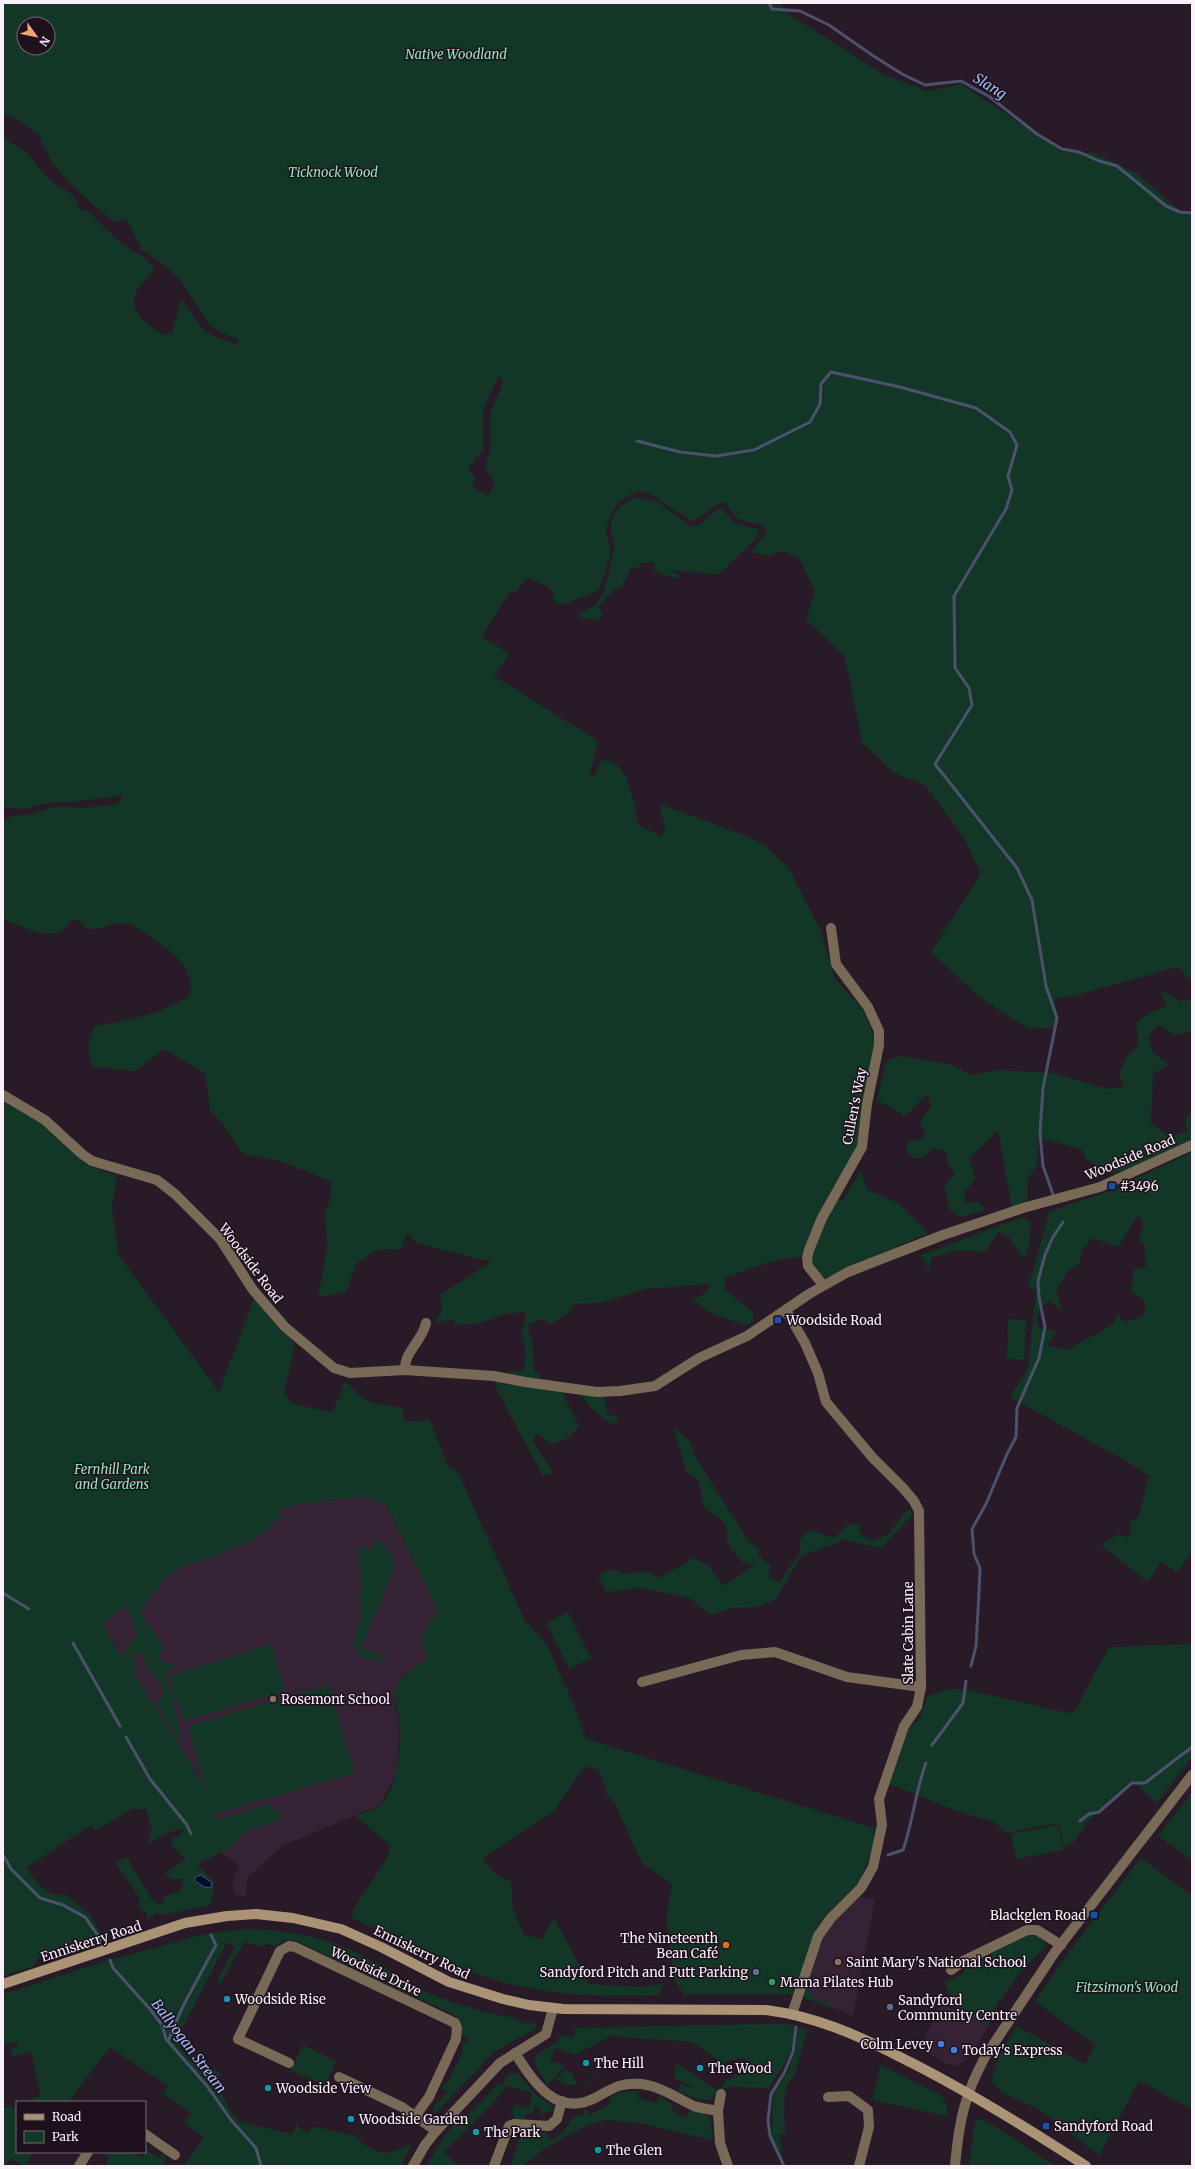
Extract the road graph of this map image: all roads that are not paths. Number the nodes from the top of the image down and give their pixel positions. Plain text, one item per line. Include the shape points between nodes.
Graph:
1 (831, 928) dead end
2 (3, 1095) edge
3 (1192, 1145) edge
4 (823, 1285) junction
5 (786, 1310) junction
6 (426, 1323) dead end
7 (405, 1370) junction
8 (642, 1682) dead end
9 (921, 1687) junction
10 (1192, 1775) edge
11 (1061, 1945) junction
12 (951, 1970) dead end
13 (3, 1984) edge
14 (553, 2008) junction
15 (792, 2014) junction
16 (515, 2053) junction
17 (289, 2063) dead end
18 (339, 2077) dead end
19 (968, 2092) junction
20 (721, 2094) dead end
21 (828, 2097) dead end
22 (562, 2101) junction
23 (718, 2111) junction
24 (416, 2115) junction
25 (436, 2131) junction
26 (146, 2135) edge
27 (87, 2153) edge
28 (175, 2155) dead end
29 (79, 2166) edge
30 (413, 2166) edge
31 (494, 2166) edge
32 (728, 2166) edge
33 (859, 2166) edge
34 (955, 2166) edge
35 (1086, 2166) edge

1 - 4 street, Cullen's Way via 836,964 868,1007 879,1031 879,1045 867,1104 862,1148 822,1218 808,1250 808,1266
2 - 7 street, Woodside Road via 45,1120 92,1161 157,1180 175,1194 220,1238 253,1290 285,1327 328,1364 350,1373
3 - 4 street, Woodside Road via 1100,1187 1023,1208 943,1235 848,1272
4 - 5 street, Woodside Road
5 - 7 street, Woodside Road via 747,1336 704,1356 655,1386 620,1391 578,1390 494,1376
5 - 9 street, Slate Cabin Lane via 808,1349 826,1402 872,1457 907,1492 919,1511
6 - 7 street via 424,1334 405,1360
8 - 9 street via 741,1655 775,1652 847,1677
9 - 15 street, Slate Cabin Lane via 917,1707 904,1726 879,1799 882,1825 873,1867 861,1888 831,1918 818,1936
10 - 11 street
11 - 12 street via 1037,1930 1027,1930 963,1961
11 - 19 street via 1001,2031 976,2073
13 - 14 main road, Enniskerry Road via 185,1923 256,1914 293,1918 340,1929 467,1989
14 - 15 main road, Enniskerry Road via 752,2009
14 - 16 street via 546,2034
15 - 19 main road, Enniskerry Road via 821,2022 874,2043
16 - 22 street via 536,2084 548,2095
16 - 25 street via 500,2063
17 - 24 street, Woodside Drive via 238,2039 280,1951 289,1946 296,1947 455,2023 456,2039 429,2097
18 - 24 street
19 - 34 street via 960,2118
19 - 35 main road
20 - 23 street
21 - 33 street via 849,2096 868,2110 869,2127
22 - 23 street via 587,2101 611,2088 633,2083 653,2086 693,2105
22 - 31 street via 557,2119 549,2126 509,2126
23 - 32 street via 720,2143
24 - 25 street
25 - 30 street
26 - 28 street
27 - 29 street

